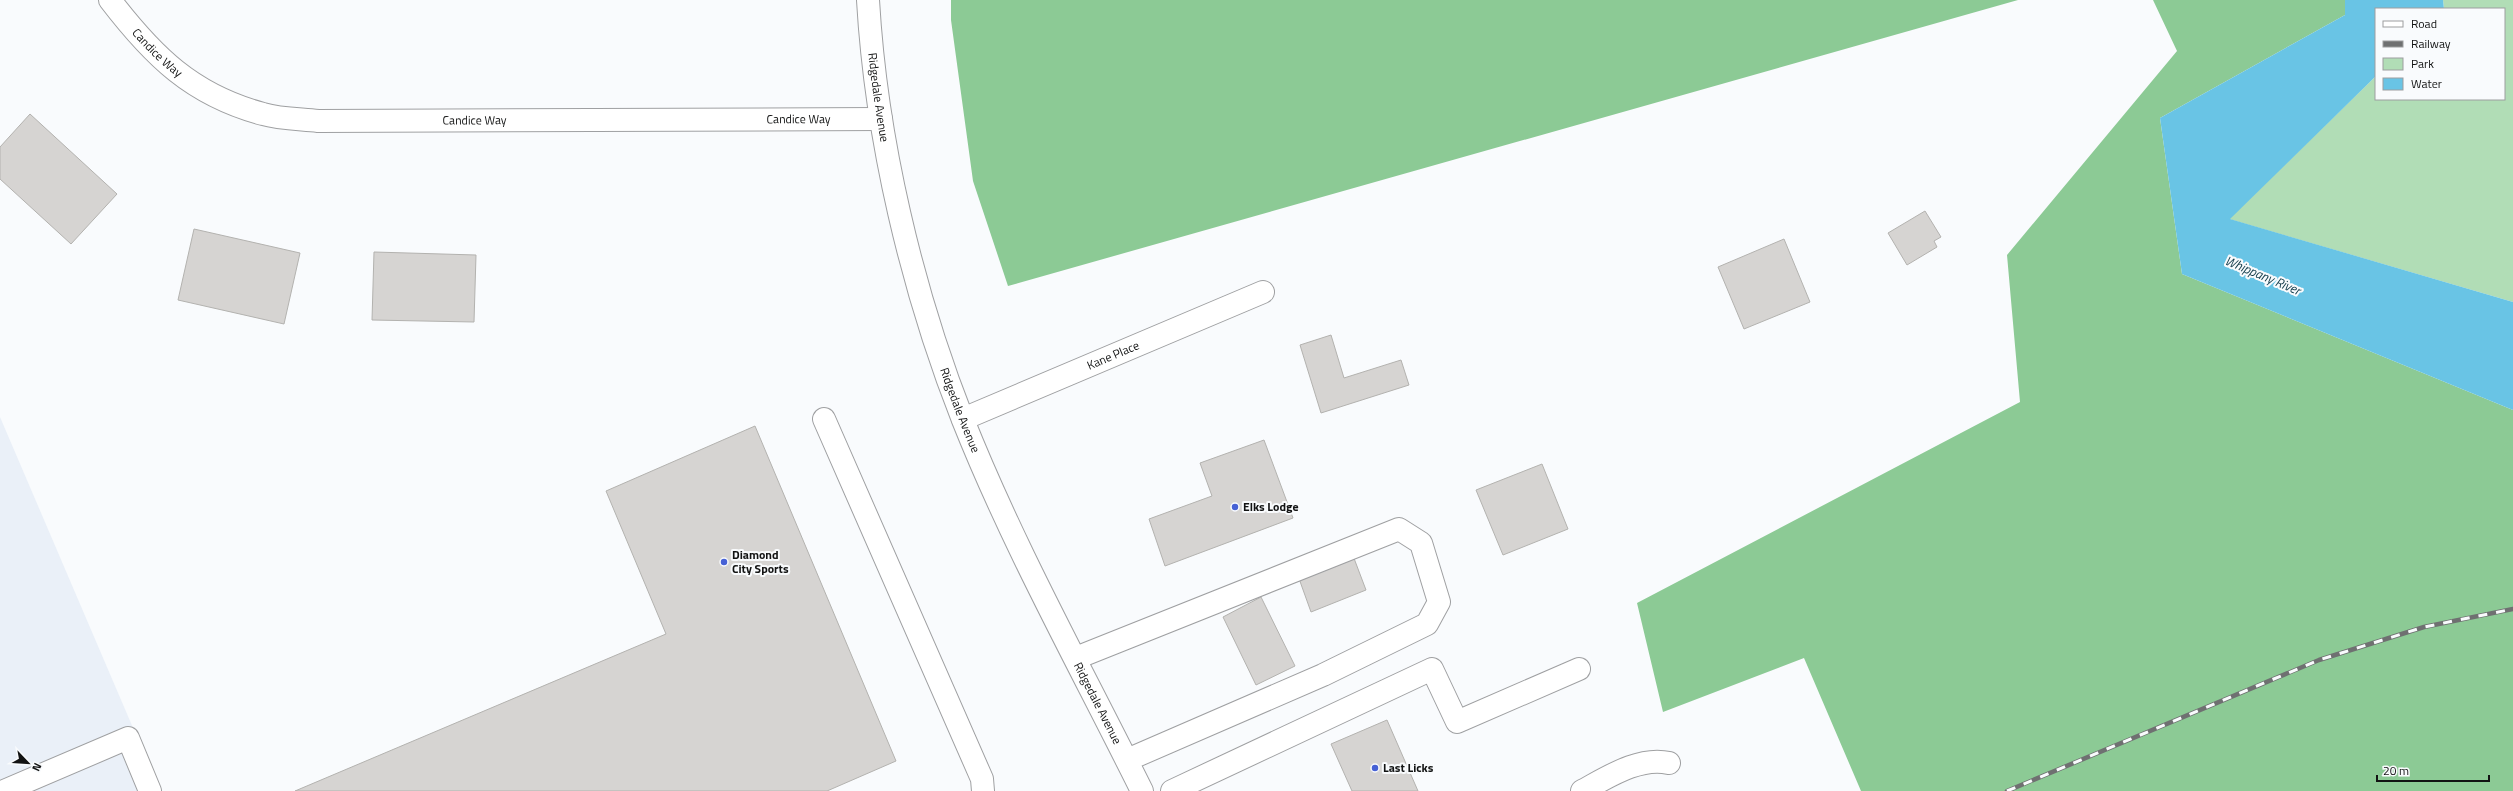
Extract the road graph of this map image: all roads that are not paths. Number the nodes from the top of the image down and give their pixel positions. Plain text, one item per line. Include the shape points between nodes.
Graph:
1 (110, 0) edge
2 (868, 0) edge
3 (881, 119) junction
4 (1263, 292) dead end
5 (824, 419) dead end
6 (963, 419) junction
7 (1076, 658) junction
8 (1579, 669) dead end
9 (1127, 760) junction
10 (1669, 763) dead end
11 (4, 791) edge
12 (150, 791) edge
13 (983, 791) edge
14 (1142, 791) edge
15 (1172, 791) edge
16 (1582, 791) edge

1 - 3 street, Candice Way via 134,31 169,68 212,95 264,114 318,121
2 - 3 street, Ridgedale Avenue via 872,59
3 - 6 street, Ridgedale Avenue via 914,275
4 - 6 street, Kane Place
5 - 13 street via 982,779
6 - 7 street, Ridgedale Avenue via 998,503
7 - 9 street, Ridgedale Avenue
7 - 9 street via 1399,529 1421,543 1439,602 1427,624 1323,675
8 - 15 street via 1457,722 1432,670
9 - 14 street, Ridgedale Avenue
10 - 16 street via 1656,760 1617,773
11 - 12 street via 128,738

